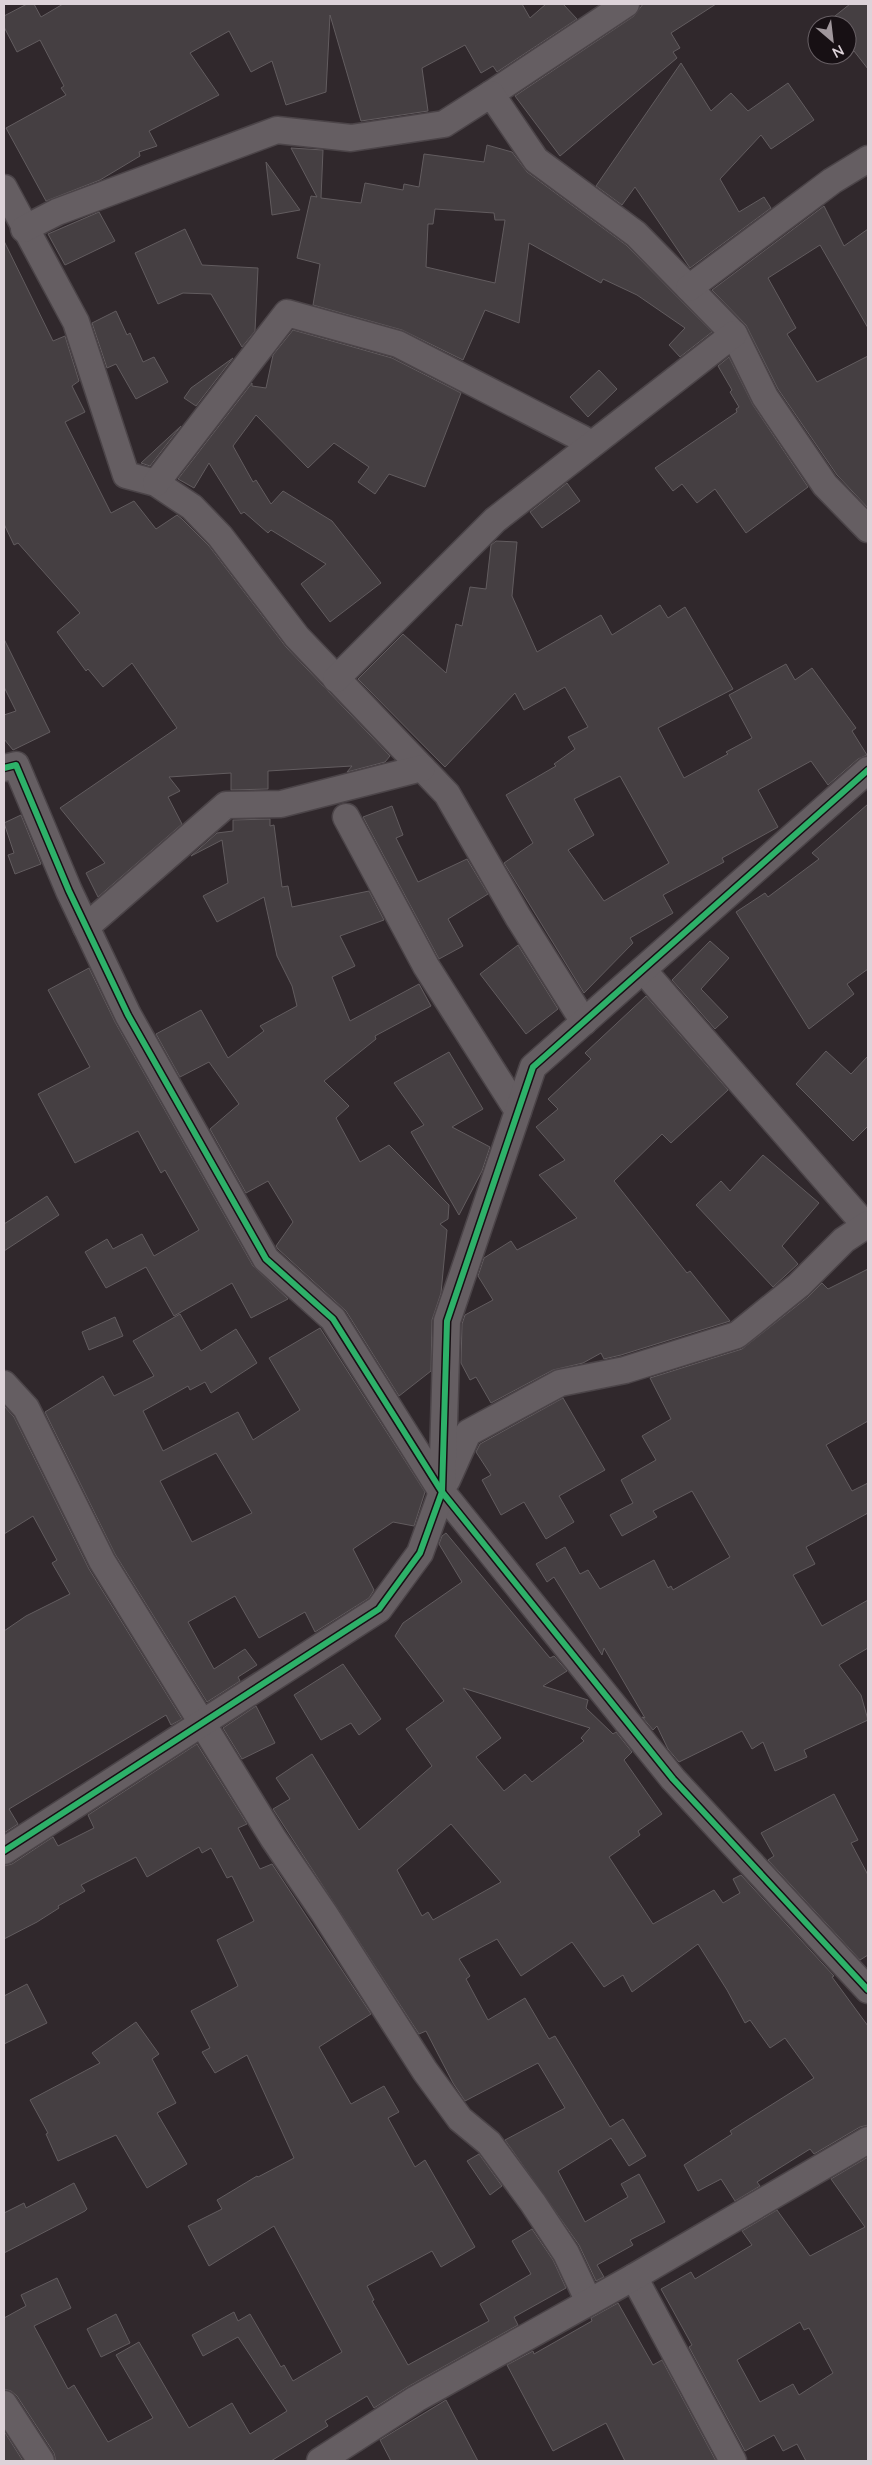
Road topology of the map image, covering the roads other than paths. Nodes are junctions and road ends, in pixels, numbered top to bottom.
1 (626, 4) edge
2 (491, 94) junction
3 (868, 159) edge
4 (4, 188) edge
5 (24, 229) junction
6 (689, 288) junction
7 (734, 334) junction
8 (583, 439) dead end
9 (156, 482) junction
10 (868, 529) edge
11 (336, 679) junction
12 (4, 768) edge
13 (422, 768) junction
14 (868, 770) edge
15 (346, 817) dead end
16 (86, 927) junction
17 (642, 970) junction
18 (584, 1022) junction
19 (518, 1111) junction
20 (867, 1225) edge
21 (4, 1384) edge
22 (442, 1492) junction
23 (203, 1722) junction
24 (4, 1851) edge
25 (867, 1987) edge
26 (868, 2140) edge
27 (634, 2276) junction
28 (589, 2302) junction
29 (4, 2404) edge
30 (41, 2461) edge
31 (320, 2461) edge
32 (734, 2461) edge

1 - 2 street
2 - 5 street
2 - 6 street
3 - 6 street
4 - 5 street
5 - 9 street
6 - 7 street
7 - 10 street
7 - 11 street
8 - 9 street
9 - 11 street
11 - 13 street
12 - 16 street
13 - 16 street
13 - 18 street
14 - 17 street
15 - 19 street
16 - 22 street
17 - 18 street
17 - 20 street
18 - 19 street
19 - 22 street
20 - 22 street
21 - 23 street
22 - 23 street
22 - 25 street
23 - 24 street
23 - 28 street
26 - 27 street
27 - 28 street
27 - 32 street
28 - 31 street
29 - 30 street

